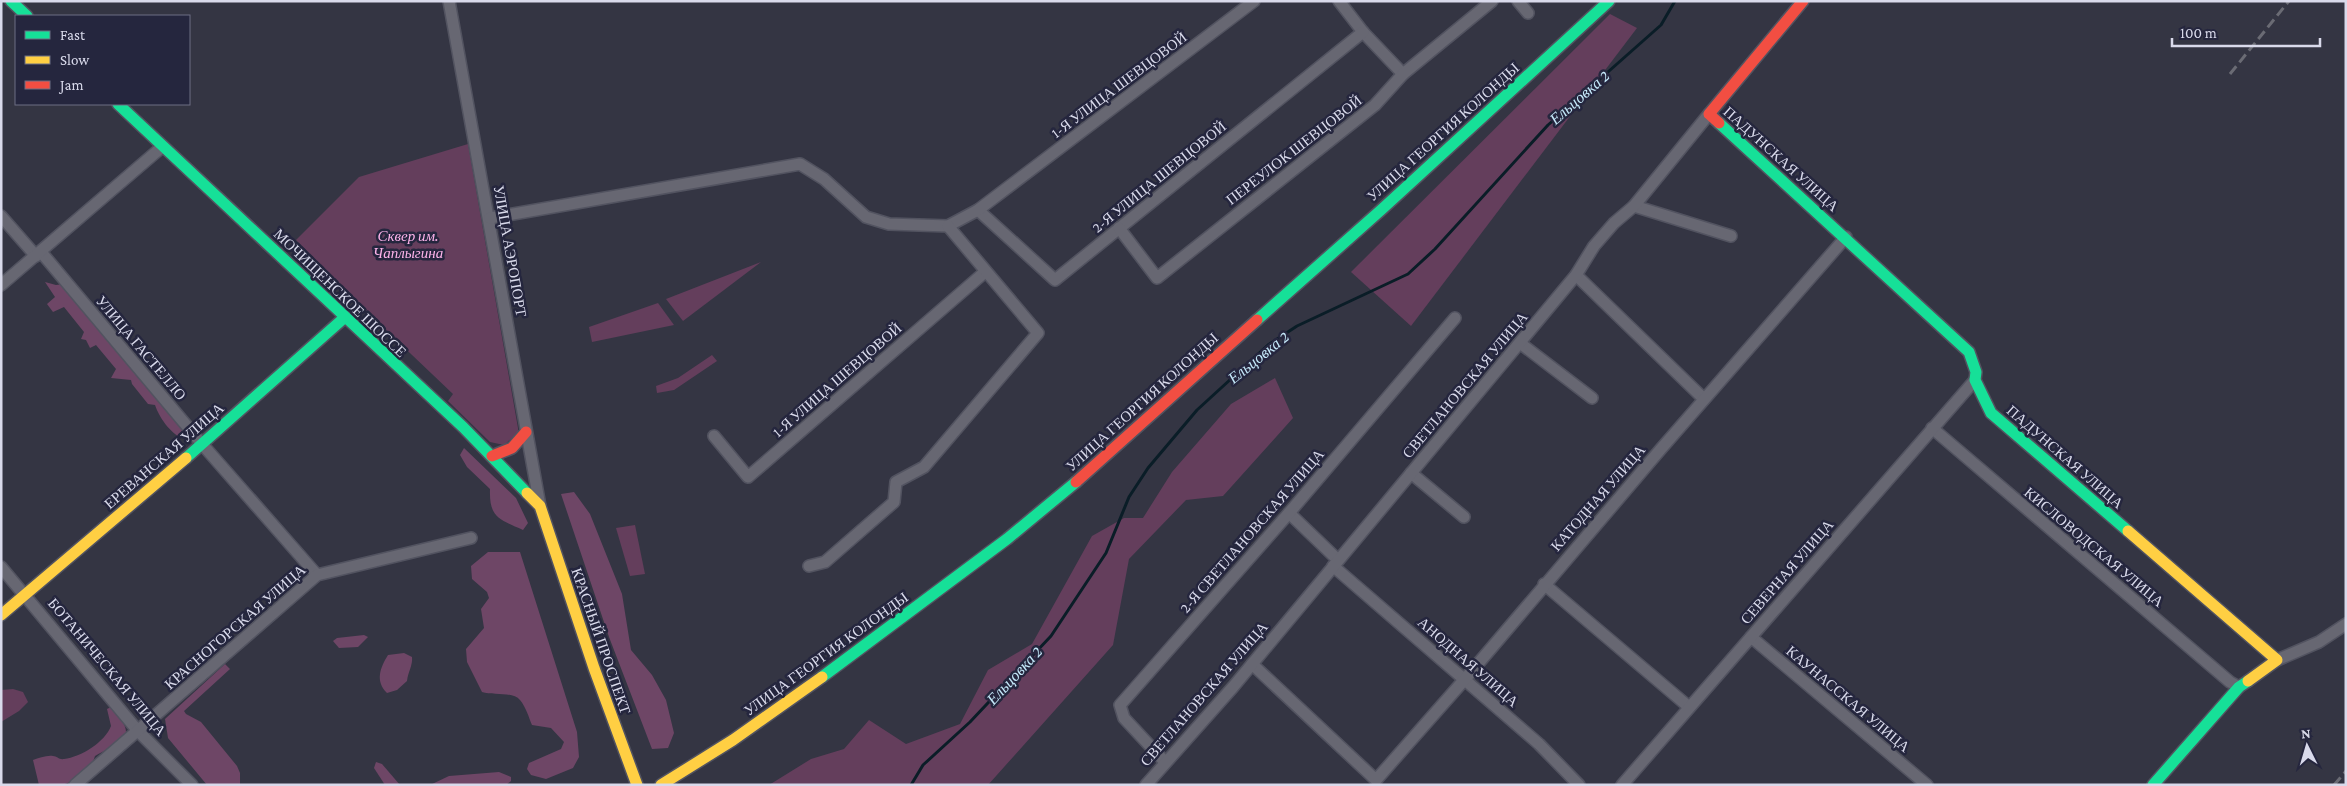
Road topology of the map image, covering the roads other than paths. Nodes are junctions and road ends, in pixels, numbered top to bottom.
1 (11, 1) edge
2 (449, 1) edge
3 (1254, 1) edge
4 (1339, 1) edge
5 (1492, 1) edge
6 (1518, 1) edge
7 (1609, 1) edge
8 (1803, 1) edge
9 (1528, 13) dead end
10 (26, 15) edge
11 (1363, 32) junction
12 (1403, 74) junction
13 (119, 105) edge
14 (1709, 114) junction
15 (162, 147) junction
16 (1634, 206) junction
17 (978, 210) junction
18 (1, 216) edge
19 (490, 218) junction
20 (948, 226) junction
21 (1119, 228) junction
22 (1731, 236) dead end
23 (1846, 237) junction
24 (39, 254) junction
25 (985, 272) junction
26 (1576, 275) junction
27 (1, 285) edge
28 (344, 318) junction
29 (1455, 318) dead end
30 (1520, 343) junction
31 (1974, 380) junction
32 (1592, 398) dead end
33 (1704, 399) junction
34 (1932, 428) junction
35 (526, 432) junction
36 (714, 436) dead end
37 (202, 444) junction
38 (492, 456) junction
39 (1411, 473) junction
40 (540, 506) junction
41 (1289, 513) junction
42 (1464, 517) dead end
43 (471, 538) dead end
44 (1336, 563) junction
45 (809, 566) dead end
46 (1, 567) edge
47 (316, 575) junction
48 (1544, 584) junction
49 (26, 594) junction
50 (1, 615) edge
51 (2346, 624) edge
52 (1751, 637) junction
53 (2277, 660) junction
54 (1252, 664) junction
55 (1465, 679) junction
56 (2239, 687) junction
57 (1690, 707) junction
58 (138, 731) junction
59 (1166, 762) junction
60 (75, 785) edge
61 (192, 785) edge
62 (637, 785) edge
63 (661, 785) edge
64 (1146, 785) edge
65 (1579, 785) edge
66 (1622, 785) edge
67 (1927, 785) edge
68 (2153, 785) edge

1 - 10 main road
2 - 19 street, УЛИЦА АЭРОПОРТ
3 - 17 street, 1-Я УЛИЦА ШЕВЦОВОЙ
4 - 11 street
5 - 12 street, ПЕРЕУЛОК ШЕВЦОВОЙ
6 - 9 street
7 - 63 main road, УЛИЦА ГЕОРГИЯ КОЛОНДЫ
8 - 14 main road, СВЕТЛАНОВСКАЯ УЛИЦА
11 - 12 street
11 - 21 street, 2-Я УЛИЦА ШЕВЦОВОЙ
12 - 21 street, ПЕРЕУЛОК ШЕВЦОВОЙ
13 - 15 main road, МОЧИЩЕНСКОЕ ШОССЕ
14 - 16 street, СВЕТЛАНОВСКАЯ УЛИЦА
14 - 23 main road, ПАДУНСКАЯ УЛИЦА
15 - 24 street
15 - 28 main road, МОЧИЩЕНСКОЕ ШОССЕ
16 - 22 street
16 - 26 street, СВЕТЛАНОВСКАЯ УЛИЦА
17 - 20 street, 1-Я УЛИЦА ШЕВЦОВОЙ
17 - 21 street, 2-Я УЛИЦА ШЕВЦОВОЙ
18 - 24 street, УЛИЦА ГАСТЕЛЛО
19 - 20 street
19 - 35 street, УЛИЦА АЭРОПОРТ
20 - 25 street
23 - 31 main road, ПАДУНСКАЯ УЛИЦА
23 - 33 street, КАТОДНАЯ УЛИЦА
24 - 27 street
24 - 37 street, УЛИЦА ГАСТЕЛЛО
25 - 36 street, 1-Я УЛИЦА ШЕВЦОВОЙ
25 - 45 street
26 - 30 street, СВЕТЛАНОВСКАЯ УЛИЦА
26 - 33 street
28 - 37 main road, ЕРЕВАНСКАЯ УЛИЦА
28 - 38 main road, МОЧИЩЕНСКОЕ ШОССЕ
29 - 41 street, 2-Я СВЕТЛАНОВСКАЯ УЛИЦА
30 - 32 street
30 - 39 street, СВЕТЛАНОВСКАЯ УЛИЦА
31 - 34 street, СЕВЕРНАЯ УЛИЦА
31 - 53 main road, ПАДУНСКАЯ УЛИЦА
33 - 48 street, КАТОДНАЯ УЛИЦА
34 - 52 street, СЕВЕРНАЯ УЛИЦА
34 - 56 street, КИСЛОВОДСКАЯ УЛИЦА
35 - 38 main road
35 - 40 street, УЛИЦА АЭРОПОРТ
37 - 47 street, УЛИЦА ГАСТЕЛЛО
37 - 49 main road, ЕРЕВАНСКАЯ УЛИЦА
38 - 40 main road, МОЧИЩЕНСКОЕ ШОССЕ
39 - 42 street
39 - 44 street, СВЕТЛАНОВСКАЯ УЛИЦА
40 - 62 main road, КРАСНЫЙ ПРОСПЕКТ
41 - 44 street, АНОДНАЯ УЛИЦА
41 - 59 street, 2-Я СВЕТЛАНОВСКАЯ УЛИЦА
43 - 47 street, КРАСНОГОРСКАЯ УЛИЦА
44 - 54 street, СВЕТЛАНОВСКАЯ УЛИЦА
44 - 55 street, АНОДНАЯ УЛИЦА
46 - 49 street, БОТАНИЧЕСКАЯ УЛИЦА
47 - 58 street, КРАСНОГОРСКАЯ УЛИЦА
48 - 55 street, КАТОДНАЯ УЛИЦА
48 - 57 street
49 - 50 main road, ЕРЕВАНСКАЯ УЛИЦА
49 - 58 street, БОТАНИЧЕСКАЯ УЛИЦА
51 - 53 street
52 - 57 street, СЕВЕРНАЯ УЛИЦА
52 - 67 street, КАУНАССКАЯ УЛИЦА
53 - 56 main road
54 - 55 street, КАТОДНАЯ УЛИЦА
54 - 59 street, СВЕТЛАНОВСКАЯ УЛИЦА
55 - 65 street, АНОДНАЯ УЛИЦА
56 - 68 main road
57 - 66 street, СЕВЕРНАЯ УЛИЦА
58 - 60 street, КРАСНОГОРСКАЯ УЛИЦА
58 - 61 street, БОТАНИЧЕСКАЯ УЛИЦА
59 - 64 street, СВЕТЛАНОВСКАЯ УЛИЦА

